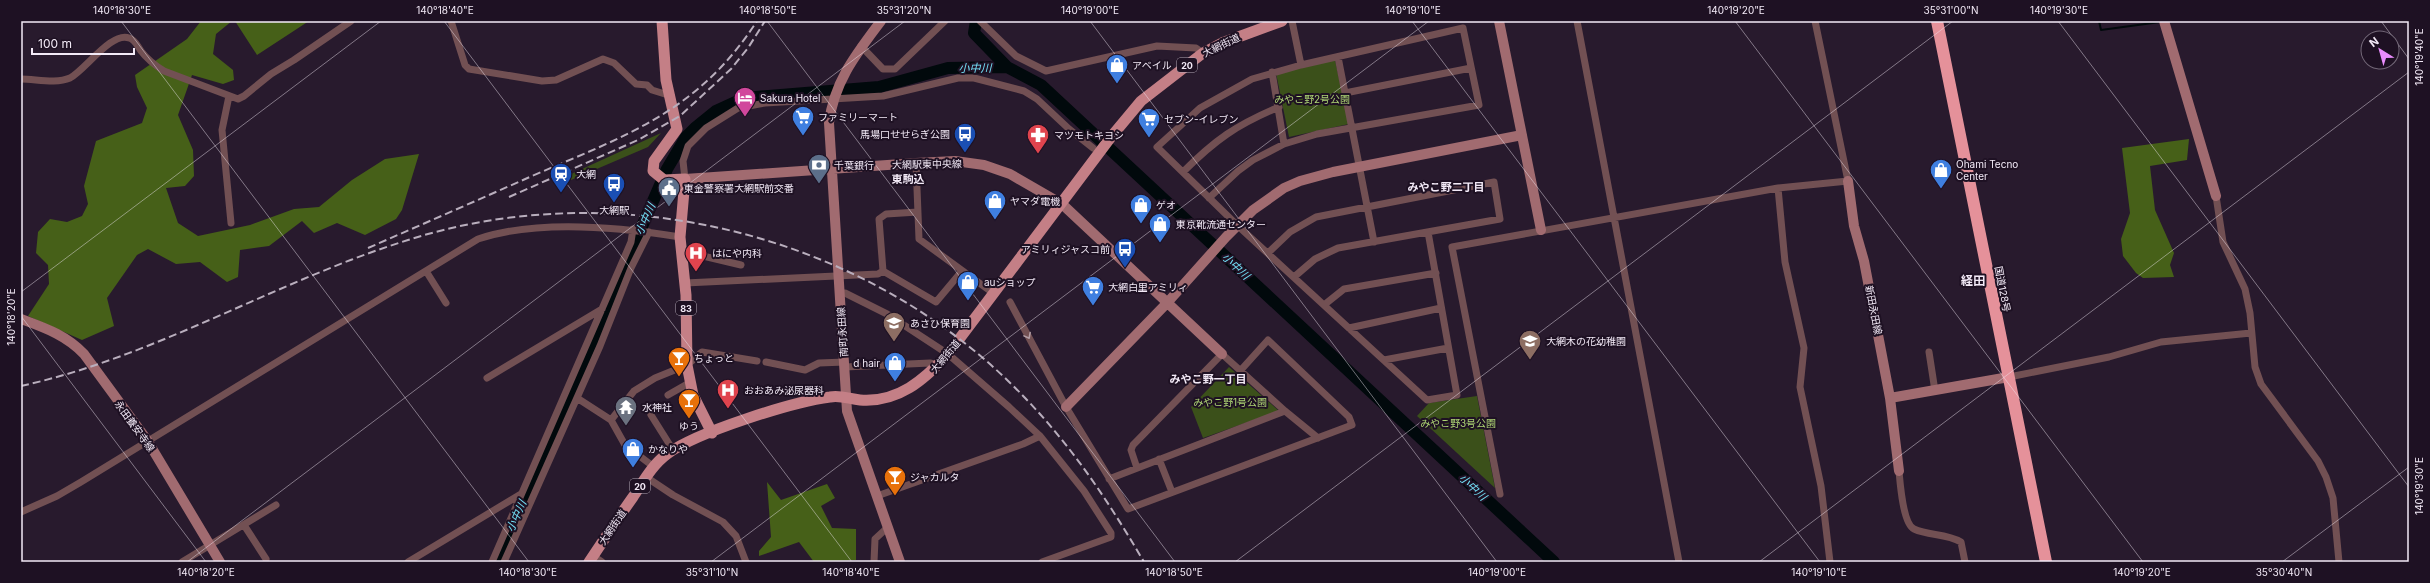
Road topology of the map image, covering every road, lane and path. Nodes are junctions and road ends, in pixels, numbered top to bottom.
1 (351, 21) edge
2 (451, 21) edge
3 (662, 21) edge
4 (881, 21) edge
5 (945, 21) edge
6 (1282, 21) edge
7 (1292, 21) edge
8 (1499, 21) edge
9 (1577, 21) edge
10 (1815, 21) edge
11 (1936, 21) edge
12 (2164, 21) edge
13 (983, 22) edge
14 (861, 46) junction
15 (1203, 53) junction
16 (1338, 57) junction
17 (1301, 65) junction
18 (1471, 68) junction
19 (1272, 72) junction
20 (21, 78) edge
21 (1345, 93) junction
22 (836, 94) junction
23 (668, 95) junction
24 (229, 96) junction
25 (1279, 107) junction
26 (1352, 128) junction
27 (1522, 135) junction
28 (1284, 144) junction
29 (1097, 149) junction
30 (916, 163) junction
31 (1359, 167) junction
32 (831, 169) junction
33 (1183, 172) junction
34 (685, 179) junction
35 (1848, 181) junction
36 (1778, 188) junction
37 (2216, 196) joint
38 (1209, 198) junction
39 (1062, 204) junction
40 (1367, 206) junction
41 (918, 212) junction
42 (1614, 217) junction
43 (231, 224) dead end
44 (1238, 226) junction
45 (633, 229) junction
46 (1541, 230) junction
47 (648, 232) junction
48 (1428, 232) junction
49 (680, 237) junction
50 (1374, 242) junction
51 (682, 251) junction
52 (1268, 252) junction
53 (741, 264) dead end
54 (426, 270) junction
55 (882, 271) junction
56 (962, 271) junction
57 (1436, 273) junction
58 (838, 277) junction
59 (1294, 277) junction
60 (685, 283) junction
61 (993, 293) junction
62 (840, 294) junction
63 (1010, 302) dead end
64 (446, 303) dead end
65 (1167, 303) junction
66 (1324, 304) junction
67 (1441, 308) junction
68 (602, 309) junction
69 (21, 319) edge
70 (1349, 328) junction
71 (2251, 332) junction
72 (1448, 348) junction
73 (1929, 352) dead end
74 (948, 354) junction
75 (1222, 354) junction
76 (1384, 360) junction
77 (757, 361) dead end
78 (766, 362) dead end
79 (845, 364) junction
80 (687, 365) junction
81 (938, 365) junction
82 (1240, 371) junction
83 (2009, 377) junction
84 (487, 378) dead end
85 (689, 384) junction
86 (1935, 391) junction
87 (668, 395) dead end
88 (846, 396) junction
89 (577, 398) junction
90 (1890, 398) junction
91 (1066, 407) junction
92 (1285, 411) junction
93 (651, 415) dead end
94 (611, 420) junction
95 (712, 433) junction
96 (1040, 436) junction
97 (1318, 438) junction
98 (147, 440) junction
99 (673, 450) junction
100 (1159, 460) junction
101 (654, 467) junction
102 (1137, 468) junction
103 (1899, 471) joint
104 (646, 477) junction
105 (1109, 478) junction
106 (1172, 492) junction
107 (522, 494) junction
108 (1500, 494) dead end
109 (877, 496) junction
110 (276, 505) dead end
111 (21, 512) edge
112 (244, 525) junction
113 (888, 527) junction
114 (210, 545) junction
115 (266, 559) dead end
116 (594, 560) edge
117 (182, 562) edge
118 (220, 562) edge
119 (408, 562) edge
120 (492, 562) edge
121 (504, 562) edge
122 (746, 562) edge
123 (874, 562) edge
124 (900, 562) edge
125 (1042, 562) edge
126 (1678, 562) edge
127 (1830, 562) edge
128 (1965, 562) edge
129 (2046, 562) edge
130 (2339, 562) edge

1 - 24 street
2 - 23 street
3 - 23 main road
4 - 14 street, 南町永田線
5 - 14 street
6 - 15 main road, 大網街道 / 20
7 - 17 street
8 - 27 street
9 - 42 street
10 - 35 street, 新田永田線
11 - 83 highway, 国道128号
12 - 37 street
13 - 15 street
14 - 22 street, 南町永田線
15 - 29 main road, 大網街道 / 20
16 - 17 street
16 - 18 street
16 - 21 street
17 - 19 street
18 - 21 street
18 - 26 street
19 - 25 street
19 - 33 street
20 - 24 street
21 - 26 street
22 - 29 street
22 - 32 street, 南町永田線
22 - 34 street
23 - 34 main road
24 - 43 street
25 - 28 street
25 - 33 street
26 - 28 street
26 - 31 street
27 - 31 street
27 - 46 street
28 - 38 street
29 - 39 main road, 大網街道 / 20
30 - 32 street, 大網駅東中央線
30 - 39 street, 大網駅東中央線
30 - 41 street
31 - 40 street
31 - 44 street
32 - 34 street, 大網駅東中央線
32 - 58 street, 南町永田線
33 - 38 street
34 - 49 main road, 83
35 - 36 street
35 - 90 street, 新田永田線
36 - 42 street
36 - 127 street
37 - 71 street
38 - 44 street
39 - 61 main road, 大網街道 / 20
39 - 65 street, 大網駅東中央線
40 - 48 street
40 - 50 street
40 - 52 street
41 - 55 street
41 - 56 street
42 - 46 street
42 - 126 street
44 - 52 street
44 - 65 street
45 - 47 street
45 - 54 street
45 - 68 street
46 - 108 street
47 - 49 street
47 - 89 street
48 - 50 street
48 - 57 street
49 - 51 main road, 83
50 - 59 street
51 - 53 street
51 - 60 main road, 83
52 - 59 street
54 - 64 street
54 - 98 street
55 - 56 street
55 - 58 street
56 - 61 street
57 - 66 street
57 - 67 street
58 - 60 street
58 - 62 street, 南町永田線
59 - 66 street
60 - 80 main road, 83
61 - 74 main road, 大網街道 / 20
62 - 74 street
62 - 79 street, 南町永田線
63 -> 91 street
65 - 75 street, 大網駅東中央線
65 - 91 street
66 - 70 street
67 - 70 street
67 - 72 street
68 - 84 street
68 - 107 street
69 - 98 street, 永田養安寺線
70 - 76 street
71 - 83 street
71 - 130 street
72 - 76 street
72 - 76 street
73 - 86 street
74 - 81 main road, 大網街道 / 20
74 - 96 street
75 - 82 street
75 - 102 street
77 - 80 street
78 - 79 street
79 - 81 street
79 - 88 street, 南町永田線
80 - 85 main road, 83
80 - 94 street
81 - 88 main road, 大網街道 / 20
82 - 92 street
82 - 97 street
83 - 86 street
83 - 129 highway, 国道128号
85 - 87 street
85 - 95 main road, 83
86 - 90 street
88 - 95 main road, 大網街道 / 20
88 - 109 street, 南町永田線
89 - 94 street
89 - 121 street
90 - 103 street, 新田永田線
91 - 105 street
92 - 97 street
92 - 100 street
93 - 99 street
94 - 101 street
95 - 99 main road, 大網街道 / 20
96 - 109 street
96 - 125 street
97 - 106 street
98 - 111 street
98 - 114 street, 永田養安寺線
99 - 101 main road, 大網街道 / 20
100 - 102 street
100 - 106 street
101 - 104 main road, 大網街道 / 20
102 - 105 street
103 - 128 street, 新田永田線
104 - 116 main road, 大網街道 / 20
104 - 122 street
105 - 106 street
107 - 119 street
107 - 120 street
109 - 113 street, 南町永田線
110 - 112 street
112 - 114 street
112 - 115 street
113 - 123 street
113 - 124 street, 南町永田線
114 - 117 street
114 - 118 street, 永田養安寺線

